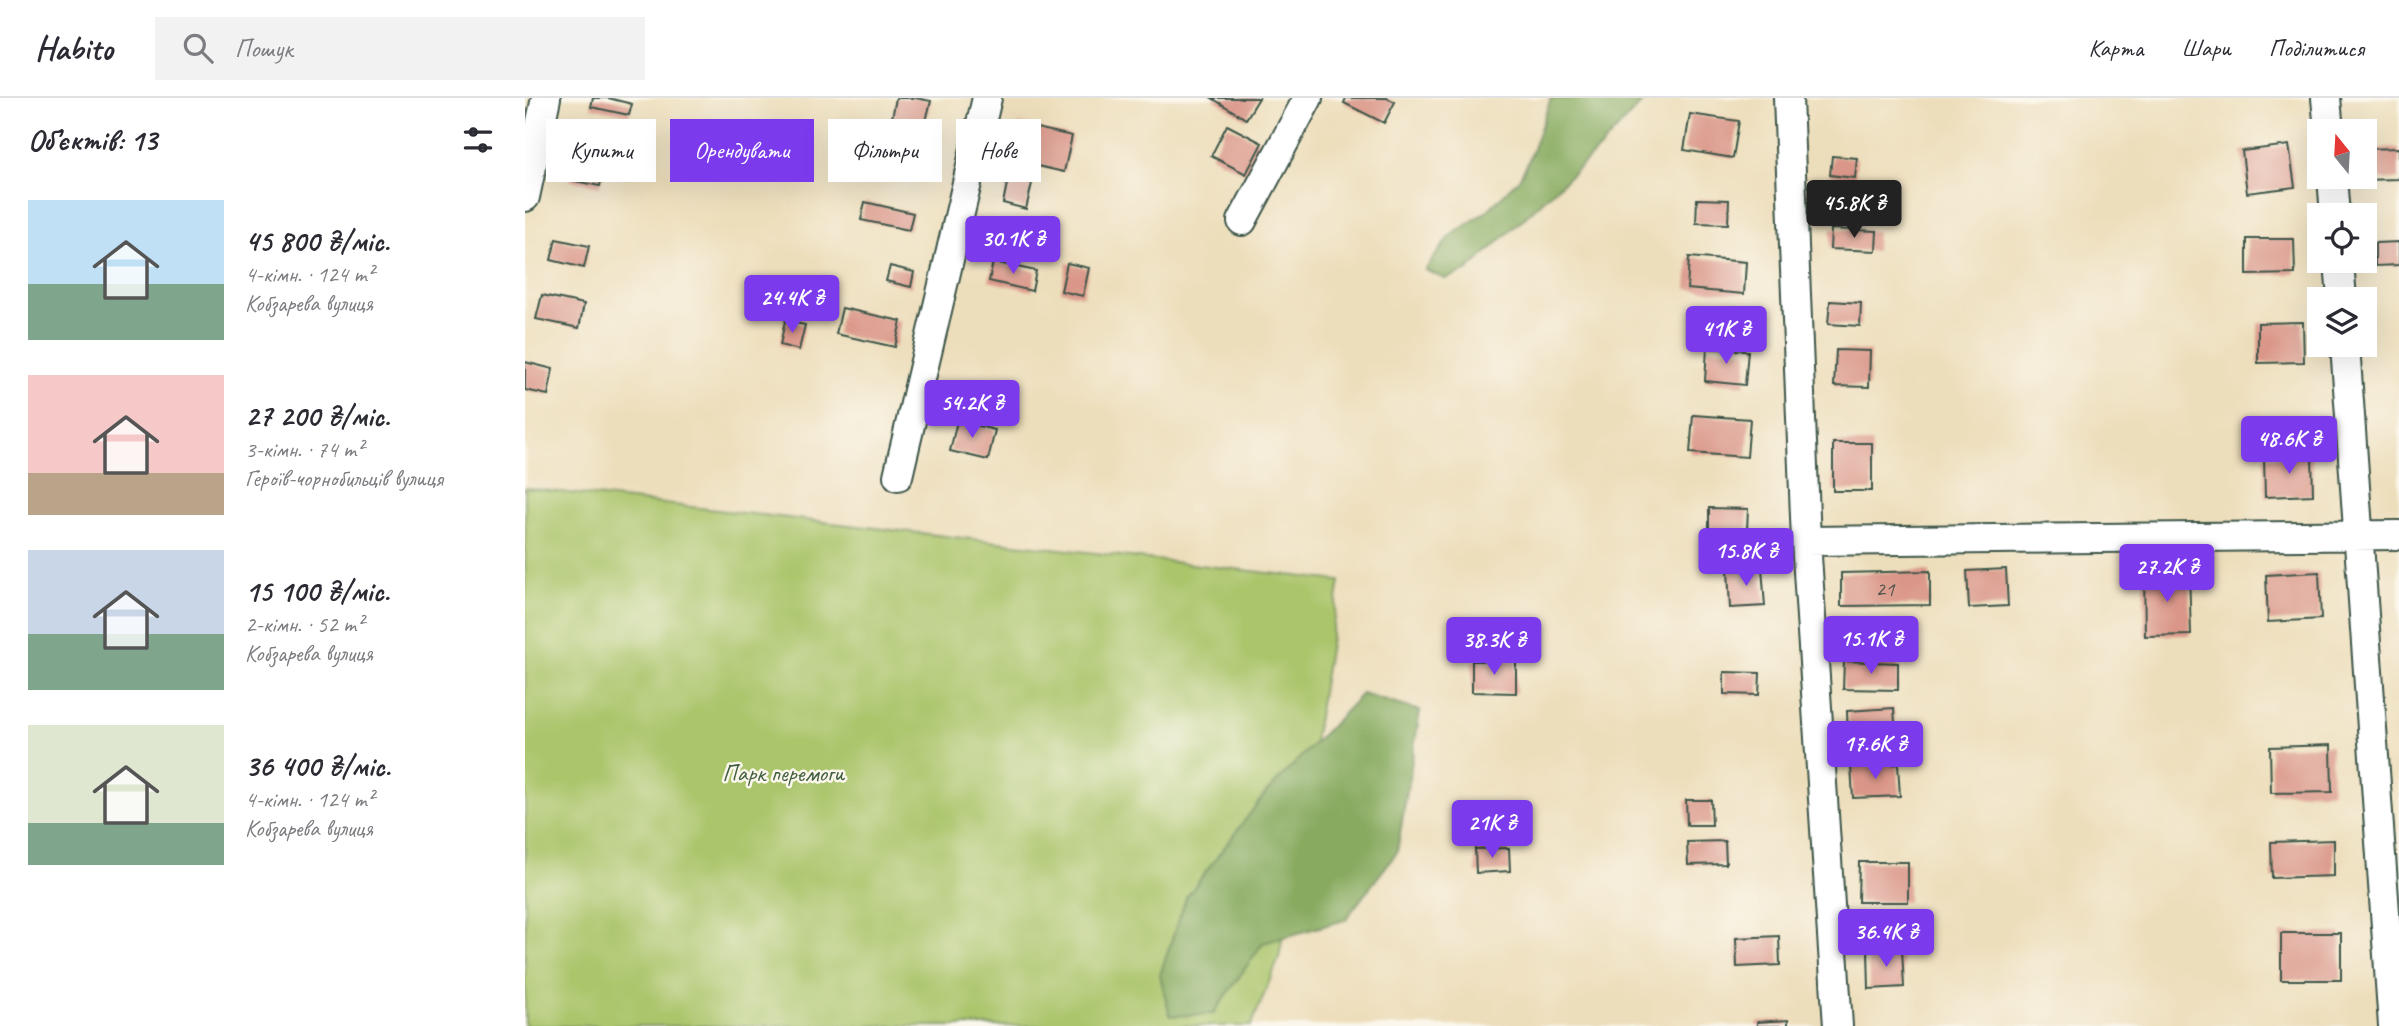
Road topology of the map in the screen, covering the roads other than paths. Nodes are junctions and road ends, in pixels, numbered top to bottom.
1 (545, 98) edge
2 (987, 98) edge
3 (1308, 98) edge
4 (1788, 98) edge
5 (2326, 98) edge
6 (2328, 119) edge
7 (525, 197) edge
8 (1242, 221) dead end
9 (2346, 357) edge
10 (898, 476) dead end
11 (2360, 535) junction
12 (2399, 535) edge
13 (1805, 541) junction
14 (1838, 1026) edge
15 (2393, 1026) edge

1 - 7 street
2 - 10 street
3 - 8 street
4 - 13 street
5 - 6 street
9 - 11 street
11 - 12 street
11 - 13 street
11 - 15 street
13 - 14 street

